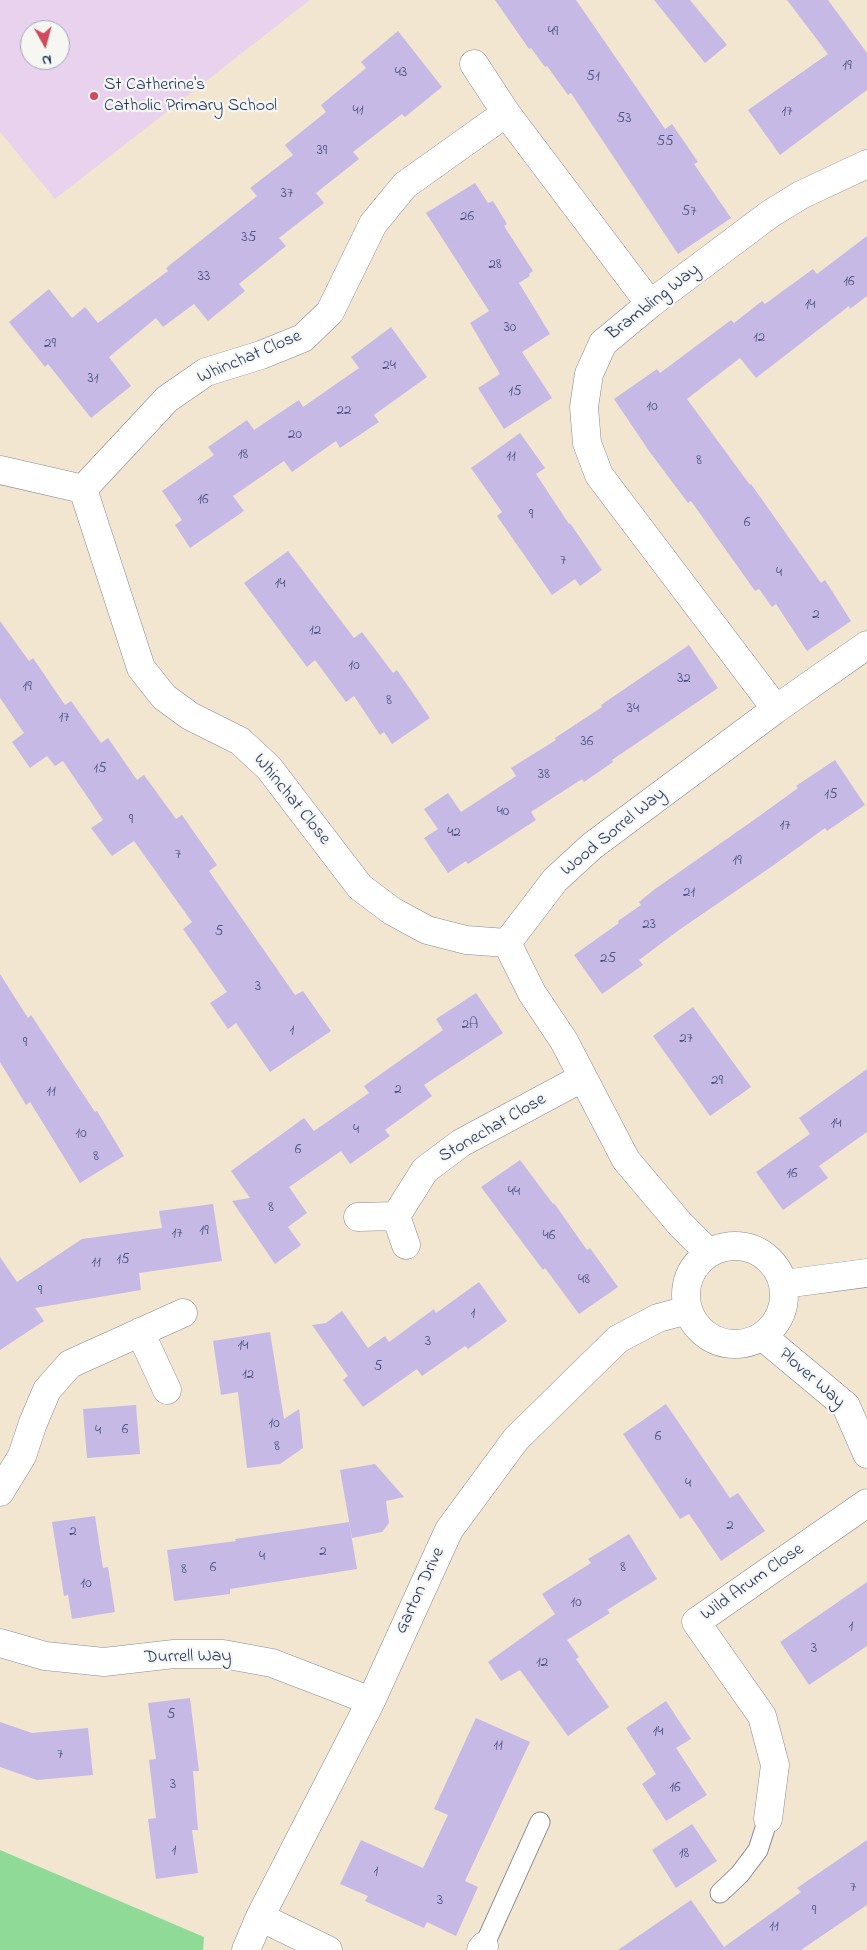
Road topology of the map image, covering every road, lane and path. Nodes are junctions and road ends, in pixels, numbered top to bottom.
1 (474, 64) dead end
2 (506, 114) junction
3 (867, 164) edge
4 (650, 304) junction
5 (0, 470) edge
6 (83, 489) junction
7 (867, 645) edge
8 (776, 709) junction
9 (507, 943) junction
10 (582, 1078) junction
11 (396, 1216) junction
12 (358, 1217) dead end
13 (406, 1245) dead end
14 (709, 1253) junction
15 (867, 1273) edge
16 (784, 1284) junction
17 (688, 1310) junction
18 (183, 1313) dead end
19 (140, 1332) junction
20 (762, 1336) junction
21 (167, 1390) dead end
22 (867, 1454) edge
23 (0, 1492) edge
24 (867, 1503) edge
25 (0, 1643) edge
26 (371, 1701) junction
27 (768, 1820) joint
28 (540, 1822) dead end
29 (720, 1893) dead end
30 (260, 1917) junction
31 (483, 1948) edge
32 (246, 1950) edge
33 (328, 1950) edge

1 - 2 street
2 - 4 street
2 - 6 street, Whinchat Close
3 - 4 street, Brambling Way
4 - 8 street, Brambling Way
5 - 6 street
6 - 9 street, Whinchat Close
7 - 8 street, Wood Sorrel Way
8 - 9 street, Wood Sorrel Way
9 - 10 street
10 - 11 street, Stonechat Close
10 - 14 street
11 - 12 street
11 - 13 street
14 - 16 street
14 - 17 street
15 - 16 street
16 - 20 street
17 - 20 street
17 - 26 street, Garton Drive
18 - 19 street
19 - 21 street
19 - 23 street
20 - 22 street, Plover Way
24 - 27 street, Wild Arum Close
25 - 26 street, Durrell Way
26 - 30 street, Garton Drive
27 - 29 lane
28 - 31 lane
30 - 32 street, Garton Drive
30 - 33 street

